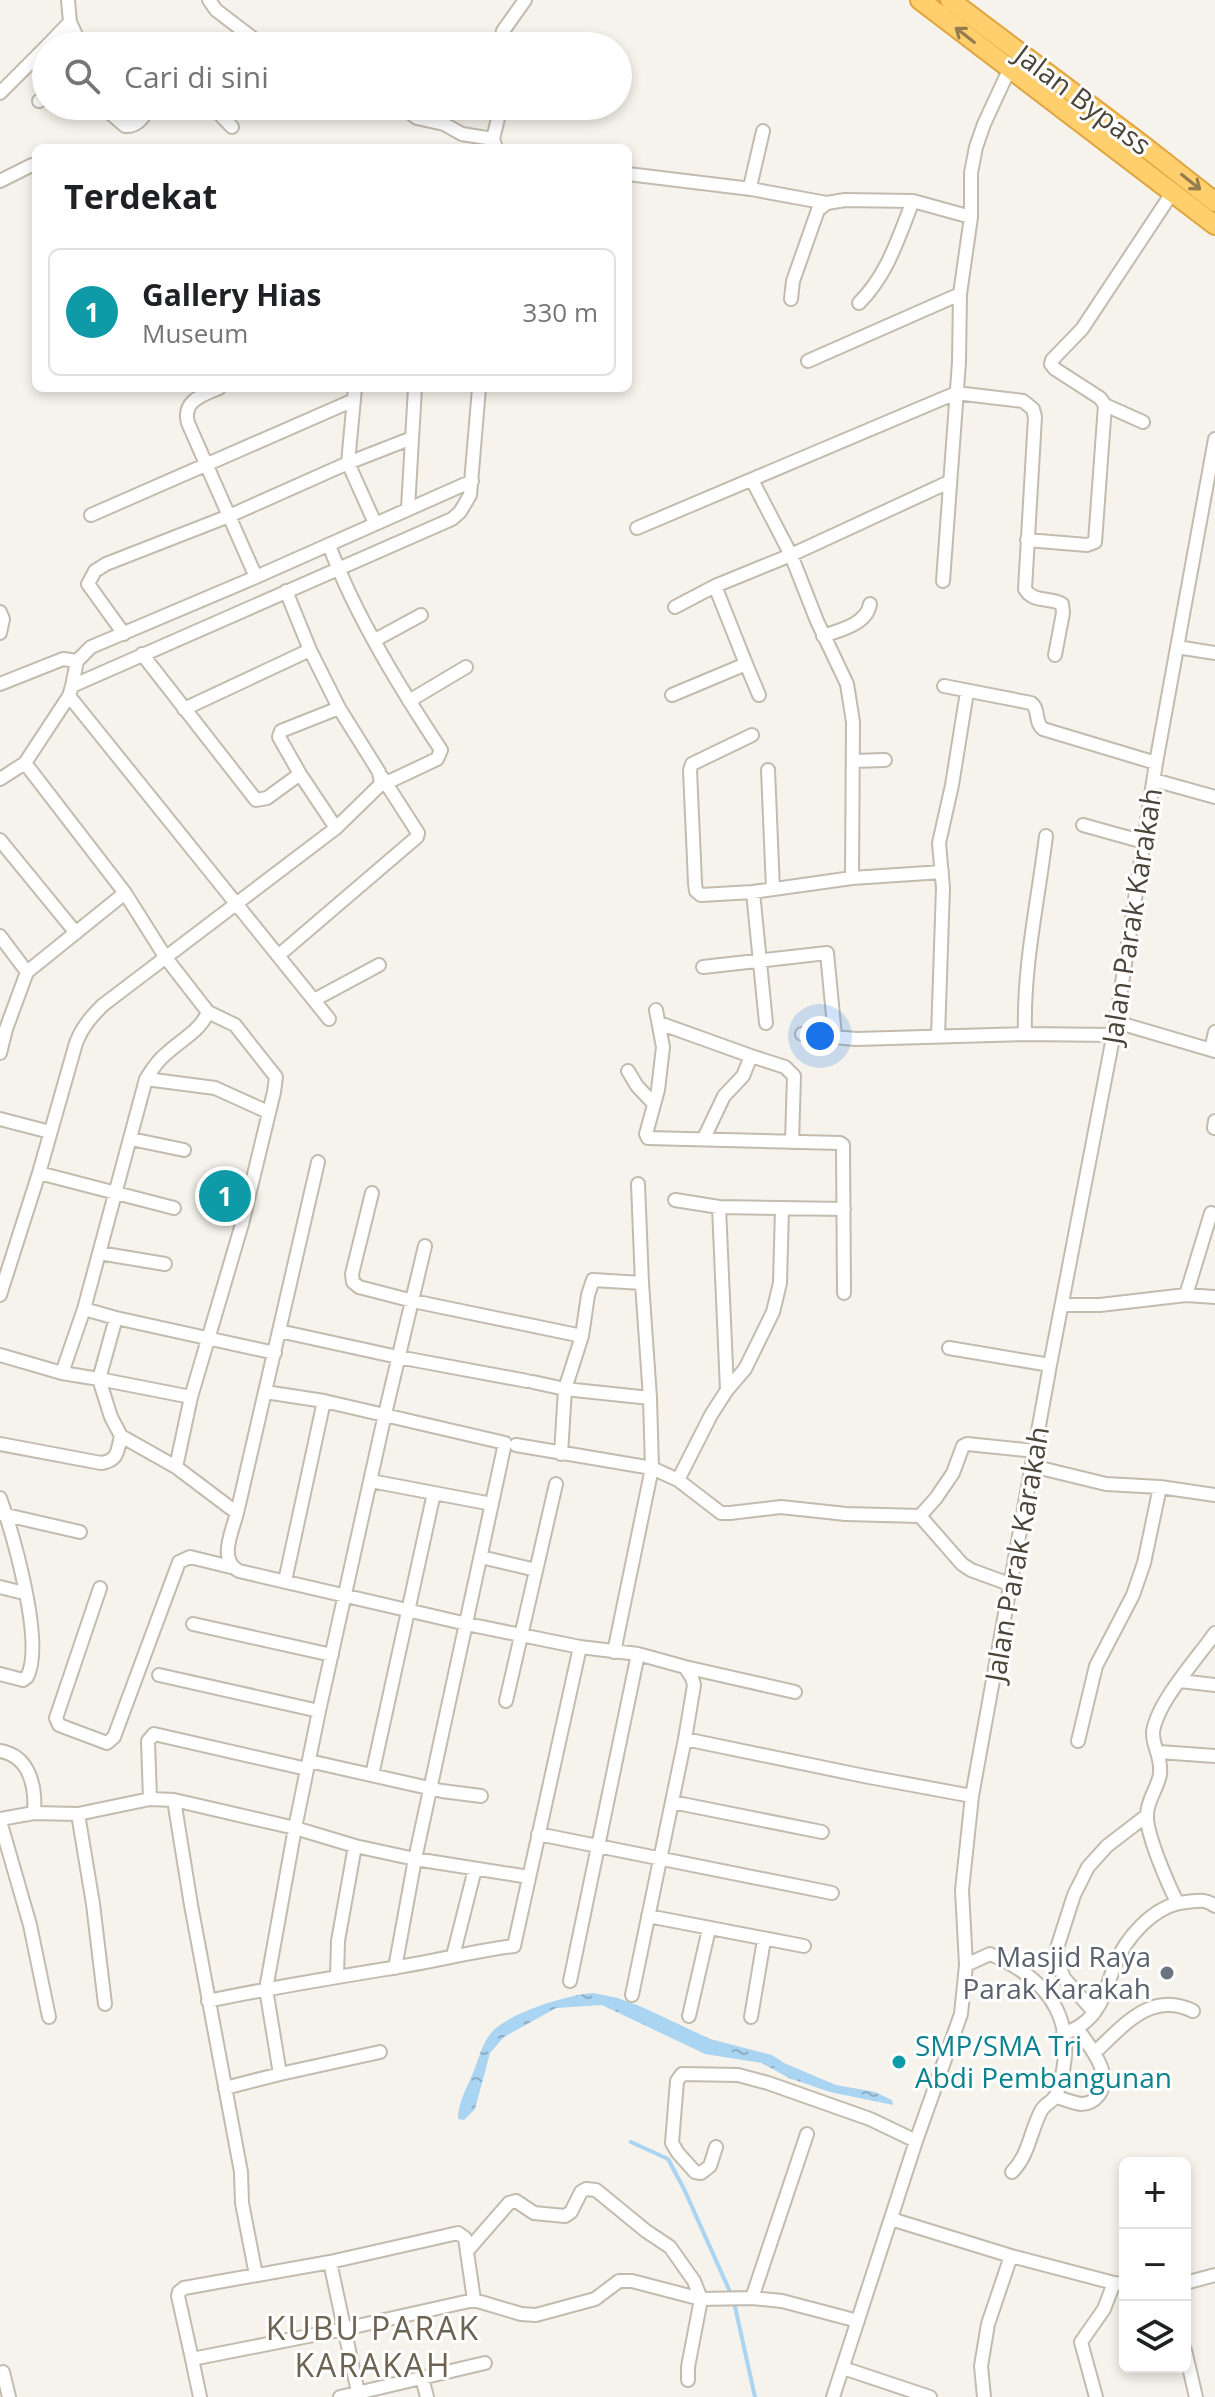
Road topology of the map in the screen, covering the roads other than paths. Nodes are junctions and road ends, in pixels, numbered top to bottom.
1 (68, 0) edge
2 (209, 0) edge
3 (525, 0) edge
4 (920, 0) edge
5 (950, 0) edge
6 (70, 22) junction
7 (60, 32) edge
8 (75, 32) edge
9 (242, 32) edge
10 (503, 32) edge
11 (32, 60) edge
12 (1009, 70) junction
13 (0, 93) edge
14 (118, 120) edge
15 (141, 120) edge
16 (225, 120) edge
17 (426, 120) edge
18 (498, 120) edge
19 (232, 127) dead end
20 (763, 131) dead end
21 (494, 144) edge
22 (32, 165) dead end
23 (632, 174) edge
24 (0, 181) edge
25 (751, 189) junction
26 (1172, 193) junction
27 (913, 201) junction
28 (1215, 202) edge
29 (827, 203) junction
30 (971, 217) junction
31 (1215, 225) edge
32 (960, 294) junction
33 (791, 299) dead end
34 (859, 303) dead end
35 (808, 361) dead end
36 (210, 392) edge
37 (415, 392) edge
38 (479, 392) edge
39 (956, 393) junction
40 (354, 394) edge
41 (1105, 405) junction
42 (1143, 422) dead end
43 (412, 438) junction
44 (1215, 439) edge
45 (348, 463) junction
46 (207, 464) junction
47 (752, 480) junction
48 (472, 481) junction
49 (949, 482) junction
50 (408, 508) junction
51 (91, 515) dead end
52 (229, 516) junction
53 (375, 523) junction
54 (637, 528) dead end
55 (1027, 540) junction
56 (329, 545) junction
57 (791, 555) junction
58 (337, 569) junction
59 (256, 577) junction
60 (943, 581) dead end
61 (715, 586) junction
62 (286, 591) junction
63 (870, 604) dead end
64 (675, 607) dead end
65 (0, 612) edge
66 (421, 615) dead end
67 (0, 633) edge
68 (124, 634) junction
69 (823, 636) junction
70 (375, 640) junction
71 (1177, 647) junction
72 (310, 650) junction
73 (1215, 653) edge
74 (142, 654) junction
75 (1055, 655) dead end
76 (77, 661) junction
77 (746, 664) junction
78 (466, 667) dead end
79 (0, 684) edge
80 (944, 686) dead end
81 (70, 691) junction
82 (967, 692) junction
83 (672, 695) dead end
84 (759, 695) dead end
85 (409, 701) junction
86 (339, 708) junction
87 (184, 709) junction
88 (752, 735) dead end
89 (885, 760) dead end
90 (853, 761) junction
91 (25, 763) junction
92 (1156, 763) junction
93 (768, 770) dead end
94 (300, 774) junction
95 (383, 777) junction
96 (0, 779) edge
97 (1154, 780) junction
98 (1215, 797) edge
99 (1083, 825) dead end
100 (336, 828) junction
101 (1046, 836) dead end
102 (0, 840) edge
103 (1144, 842) junction
104 (942, 872) junction
105 (852, 878) junction
106 (773, 889) junction
107 (753, 892) junction
108 (125, 893) junction
109 (236, 902) junction
110 (76, 933) junction
111 (0, 936) edge
112 (279, 955) junction
113 (166, 958) junction
114 (760, 961) junction
115 (379, 965) dead end
116 (703, 967) dead end
117 (27, 972) junction
118 (314, 1000) junction
119 (208, 1012) junction
120 (329, 1019) dead end
121 (766, 1023) dead end
122 (3, 1025) edge
123 (1115, 1029) junction
124 (1215, 1032) edge
125 (802, 1034) dead end
126 (1025, 1034) junction
127 (835, 1036) junction
128 (938, 1036) junction
129 (1213, 1050) edge
130 (0, 1053) edge
131 (751, 1056) junction
132 (628, 1071) dead end
133 (146, 1079) junction
134 (654, 1104) junction
135 (268, 1112) junction
136 (0, 1119) edge
137 (1215, 1121) edge
138 (1214, 1128) edge
139 (50, 1132) junction
140 (704, 1138) junction
141 (131, 1139) junction
142 (792, 1142) junction
143 (184, 1150) dead end
144 (318, 1162) dead end
145 (39, 1173) junction
146 (638, 1184) dead end
147 (116, 1193) junction
148 (372, 1193) dead end
149 (675, 1200) dead end
150 (719, 1207) junction
151 (174, 1208) dead end
152 (782, 1209) junction
153 (844, 1209) junction
154 (1211, 1213) dead end
155 (425, 1246) dead end
156 (99, 1253) junction
157 (165, 1264) dead end
158 (642, 1283) junction
159 (844, 1293) dead end
160 (0, 1295) edge
161 (1186, 1295) junction
162 (1215, 1297) edge
163 (413, 1301) junction
164 (1062, 1305) junction
165 (84, 1309) junction
166 (116, 1318) junction
167 (279, 1331) junction
168 (582, 1336) junction
169 (209, 1338) junction
170 (949, 1348) dead end
171 (275, 1353) junction
172 (0, 1355) edge
173 (398, 1357) junction
174 (1050, 1365) junction
175 (62, 1373) junction
176 (99, 1379) junction
177 (565, 1389) junction
178 (727, 1390) junction
179 (265, 1392) junction
180 (191, 1397) junction
181 (650, 1398) junction
182 (324, 1401) junction
183 (385, 1414) junction
184 (121, 1436) junction
185 (0, 1444) edge
186 (516, 1445) dead end
187 (1035, 1451) junction
188 (561, 1454) junction
189 (1032, 1466) junction
190 (176, 1467) junction
191 (652, 1468) junction
192 (678, 1480) junction
193 (371, 1481) junction
194 (556, 1484) dead end
195 (1160, 1487) junction
196 (434, 1493) junction
197 (1215, 1495) edge
198 (0, 1498) edge
199 (492, 1504) junction
200 (237, 1513) junction
201 (3, 1514) edge
202 (920, 1516) junction
203 (80, 1532) dead end
204 (481, 1557) junction
205 (231, 1567) junction
206 (536, 1570) junction
207 (285, 1581) junction
208 (1012, 1585) junction
209 (0, 1587) edge
210 (100, 1588) dead end
211 (24, 1593) junction
212 (345, 1596) junction
213 (408, 1610) junction
214 (193, 1624) dead end
215 (467, 1624) junction
216 (1215, 1633) edge
217 (521, 1634) junction
218 (580, 1647) junction
219 (614, 1652) junction
220 (638, 1654) junction
221 (332, 1655) junction
222 (685, 1667) junction
223 (0, 1674) edge
224 (159, 1675) dead end
225 (1180, 1681) junction
226 (1215, 1685) edge
227 (795, 1692) dead end
228 (506, 1701) dead end
229 (319, 1711) junction
230 (685, 1739) junction
231 (1078, 1741) dead end
232 (0, 1751) edge
233 (1159, 1752) junction
234 (1215, 1756) edge
235 (308, 1765) junction
236 (372, 1775) junction
237 (431, 1789) junction
238 (481, 1796) dead end
239 (972, 1796) junction
240 (150, 1799) junction
241 (174, 1800) junction
242 (672, 1802) junction
243 (34, 1813) junction
244 (78, 1814) junction
245 (1146, 1816) junction
246 (0, 1820) edge
247 (295, 1828) junction
248 (822, 1832) dead end
249 (538, 1834) junction
250 (355, 1846) junction
251 (598, 1847) junction
252 (415, 1859) junction
253 (659, 1859) junction
254 (475, 1869) junction
255 (529, 1877) junction
256 (832, 1893) dead end
257 (1177, 1902) junction
258 (1215, 1906) edge
259 (648, 1916) junction
260 (709, 1929) junction
261 (764, 1940) junction
262 (804, 1946) dead end
263 (453, 1956) junction
264 (966, 1965) junction
265 (395, 1968) junction
266 (337, 1976) junction
267 (570, 1981) dead end
268 (266, 1989) junction
269 (632, 1995) dead end
270 (208, 2001) junction
271 (105, 2004) dead end
272 (1193, 2011) dead end
273 (1094, 2012) junction
274 (689, 2016) dead end
275 (49, 2017) dead end
276 (751, 2017) dead end
277 (1077, 2028) junction
278 (1063, 2034) junction
279 (380, 2052) dead end
280 (1094, 2053) junction
281 (280, 2074) junction
282 (225, 2088) junction
283 (1056, 2097) junction
284 (807, 2134) dead end
285 (916, 2141) junction
286 (716, 2147) dead end
287 (1012, 2172) dead end
288 (891, 2219) junction
289 (468, 2250) junction
290 (1011, 2256) junction
291 (330, 2262) junction
292 (256, 2275) junction
293 (1215, 2275) edge
294 (1191, 2281) edge
295 (1119, 2283) edge
296 (1119, 2285) edge
297 (740, 2298) junction
298 (701, 2299) junction
299 (474, 2300) junction
300 (858, 2321) junction
301 (344, 2329) junction
302 (192, 2359) junction
303 (485, 2363) dead end
304 (843, 2368) junction
305 (3, 2372) dead end
306 (1190, 2373) edge
307 (422, 2378) junction
308 (688, 2380) dead end
309 (359, 2395) edge
310 (9, 2397) edge
311 (200, 2397) edge
312 (340, 2397) edge
313 (427, 2397) edge
314 (833, 2397) edge
315 (930, 2397) edge
316 (984, 2397) edge
317 (1096, 2397) edge
318 (1196, 2397) edge

1 - 6 street
2 - 9 street
3 - 10 street
12 -> 4 highway, Jalan Bypass
5 -> 28 highway, Jalan Bypass
6 - 7 street
6 - 8 street
11 - 13 street
12 - 26 highway, Jalan Bypass
12 - 30 street
14 - 15 street
16 - 19 street
17 - 21 street
18 - 21 street
20 - 25 street
22 - 24 street
23 - 25 street
25 - 29 street
26 - 31 highway, Jalan Bypass
26 - 41 street
27 - 29 street
27 - 30 street
27 - 34 street
29 - 33 street
30 - 32 street
32 - 35 street
32 - 39 street
36 - 46 street
37 - 43 street
38 - 48 street
39 - 47 street
39 - 49 street
39 - 55 street
40 - 45 street
40 - 46 street
41 - 42 street
41 - 55 street
43 - 45 street
43 - 50 street
44 - 71 street, Jalan Parak Karakah
45 - 52 street
45 - 53 street
46 - 51 street
46 - 52 street
47 - 54 street
47 - 57 street
48 - 50 street
48 - 58 street
49 - 57 street
49 - 60 street
50 - 53 street
52 - 59 street
52 - 68 street
53 - 56 street
55 - 75 street
56 - 58 street
56 - 59 street
57 - 61 street
57 - 69 street
58 - 62 street
58 - 70 street
59 - 68 street
61 - 64 street
61 - 77 street
62 - 72 street
62 - 74 street
63 - 69 street
65 - 67 street
66 - 70 street
68 - 76 street
69 - 90 street
70 - 85 street
71 - 73 street
71 - 92 street, Jalan Parak Karakah
72 - 86 street
72 - 87 street
74 - 81 street
74 - 87 street
76 - 79 street
76 - 81 street
77 - 83 street
77 - 84 street
78 - 85 street
80 - 82 street
81 - 91 street
81 - 109 street
82 - 92 street
82 - 104 street
85 - 95 street
86 - 94 street
86 - 95 street
87 - 94 street
88 - 107 street
89 - 90 street
90 - 105 street
91 - 96 street
91 - 108 street
92 - 97 street, Jalan Parak Karakah
93 - 106 street
94 - 100 street
95 - 100 street
95 - 112 street
97 - 98 street
97 - 103 street, Jalan Parak Karakah
99 - 103 street
100 - 109 street
101 - 126 street
102 - 110 street
103 - 123 street, Jalan Parak Karakah
104 - 105 street
104 - 128 street
105 - 106 street
106 - 107 street
107 - 114 street
108 - 110 street
108 - 113 street
109 - 112 street
109 - 113 street
110 - 117 street
111 - 117 street
112 - 118 street
113 - 119 street
113 - 139 street
114 - 116 street
114 - 121 street
114 - 127 street
115 - 118 street
117 - 122 street
118 - 120 street
119 - 133 street
119 - 135 street
122 - 130 street
123 - 126 street
123 - 129 street
123 - 164 street, Jalan Parak Karakah
124 - 129 street
125 - 127 street
126 - 128 street
127 - 128 street
131 - 134 street
131 - 140 street
131 - 142 street
132 - 134 street
133 - 135 street
133 - 141 street
134 - 140 street
135 - 169 street
136 - 139 street
137 - 138 street
139 - 145 street
140 - 142 street
141 - 143 street
141 - 147 street
142 - 153 street
144 - 167 street
145 - 147 street
145 - 160 street
146 - 158 street
147 - 151 street
147 - 156 street
148 - 163 street
149 - 150 street
150 - 152 street
150 - 178 street
152 - 153 street
152 - 178 street
153 - 159 street
154 - 161 street
155 - 163 street
156 - 157 street
156 - 165 street
158 - 168 street
158 - 181 street
161 - 162 street
161 - 164 street
163 - 168 street
163 - 173 street
164 - 174 street, Jalan Parak Karakah
165 - 166 street
165 - 175 street
166 - 169 street
166 - 176 street
167 - 171 street
167 - 173 street
168 - 177 street
169 - 171 street
169 - 180 street
170 - 174 street
171 - 179 street
172 - 175 street
173 - 177 street
173 - 183 street
174 - 187 street, Jalan Parak Karakah
175 - 176 street
176 - 180 street
176 - 184 street
177 - 181 street
177 - 188 street
178 - 192 street
179 - 182 street
179 - 200 street
180 - 190 street
181 - 191 street
182 - 183 street
182 - 207 street
183 - 193 street
183 - 199 street
184 - 185 street
184 - 190 street
186 - 188 street
187 - 189 street, Jalan Parak Karakah
187 - 202 street
188 - 191 street
189 - 195 street
189 - 208 street, Jalan Parak Karakah
190 - 200 street
191 - 192 street
191 - 219 street
192 - 202 street
193 - 196 street
193 - 212 street
194 - 206 street
195 - 197 street
195 - 231 street
196 - 199 street
196 - 213 street
198 - 201 street
199 - 204 street
200 - 205 street
201 - 203 street
201 - 211 street
202 - 208 street
204 - 206 street
204 - 215 street
205 - 207 street
205 - 210 street
206 - 217 street
207 - 212 street
208 - 239 street, Jalan Parak Karakah
209 - 211 street
211 - 223 street
212 - 213 street
212 - 221 street
213 - 215 street
213 - 236 street
214 - 221 street
215 - 217 street
215 - 237 street
216 - 225 street
217 - 218 street
217 - 228 street
218 - 219 street
218 - 249 street
219 - 220 street
220 - 222 street
220 - 251 street
221 - 229 street
222 - 227 street
222 - 230 street
224 - 229 street
225 - 226 street
225 - 233 street
229 - 235 street
230 - 239 street
230 - 242 street
232 - 243 street
233 - 234 street
233 - 245 street
235 - 236 street
235 - 240 street
235 - 247 street
236 - 237 street
237 - 238 street
237 - 252 street
239 - 264 street, Jalan Parak Karakah
240 - 241 street
240 - 244 street
241 - 247 street
241 - 270 street
242 - 248 street
242 - 253 street
243 - 244 street
243 - 246 street
244 - 271 street
245 - 257 street
245 - 273 street
246 - 275 street
247 - 250 street
247 - 268 street
249 - 251 street
249 - 255 street
250 - 252 street
250 - 266 street
251 - 253 street
251 - 267 street
252 - 254 street
252 - 265 street
253 - 256 street
253 - 259 street
254 - 255 street
254 - 263 street
255 - 263 street
257 - 258 street
257 - 273 street
259 - 260 street
259 - 269 street
260 - 261 street
260 - 274 street
261 - 262 street
261 - 276 street
263 - 265 street
264 - 278 street
264 - 285 street, Jalan Parak Karakah
265 - 266 street
266 - 268 street
268 - 270 street
268 - 281 street
270 - 282 street
272 - 280 street
273 - 277 street
277 - 278 street
277 - 280 street
278 - 283 street
279 - 281 street
280 - 283 street
281 - 282 street
282 - 292 street
283 - 287 street
284 - 297 street
285 - 286 street
285 - 288 street, Jalan Parak Karakah
288 - 290 street
288 - 300 street, Jalan Parak Karakah
289 - 291 street
289 - 298 street
289 - 299 street
290 - 295 street
290 - 316 street
291 - 292 street
291 - 301 street
292 - 302 street
293 - 294 street
296 - 317 street
297 - 298 street
297 - 300 street
298 - 299 street
298 - 308 street
299 - 301 street
300 - 304 street, Jalan Parak Karakah
301 - 302 street
301 - 309 street
302 - 311 street
303 - 307 street
304 - 314 street, Jalan Parak Karakah
304 - 315 street
305 - 310 street
306 - 318 street
307 - 309 street
307 - 313 street
309 - 312 street

